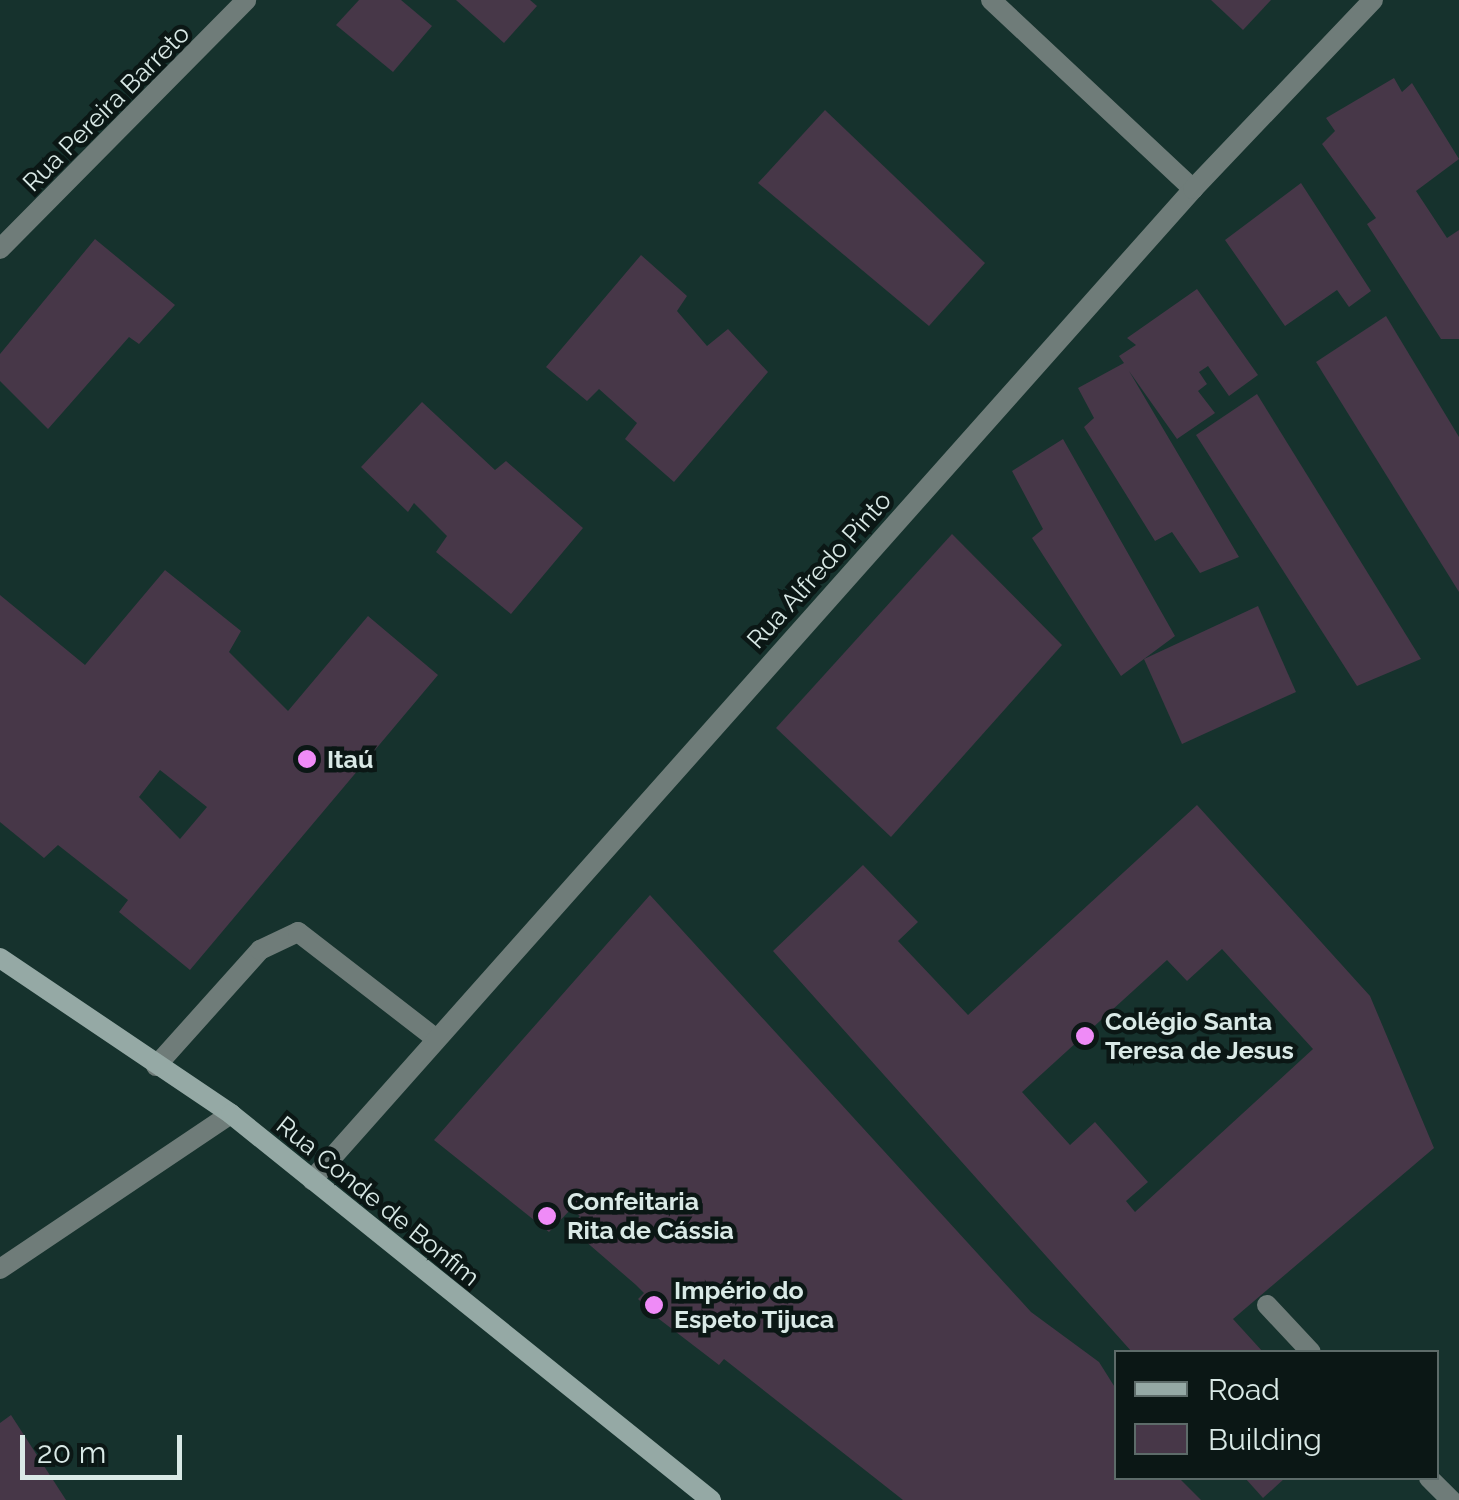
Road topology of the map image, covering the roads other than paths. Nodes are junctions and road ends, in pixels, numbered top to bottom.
1 (246, 0) edge
2 (991, 0) edge
3 (1373, 0) edge
4 (1193, 188) junction
5 (0, 248) edge
6 (0, 958) edge
7 (435, 1038) junction
8 (156, 1066) junction
9 (230, 1114) junction
10 (312, 1180) junction
11 (0, 1269) edge
12 (1267, 1305) dead end
13 (1310, 1350) edge
14 (1431, 1480) edge
15 (711, 1500) edge
16 (1451, 1500) edge

1 - 5 street, Rua Pereira Barreto
2 - 4 street
3 - 4 street, Rua Alfredo Pinto
4 - 7 street, Rua Alfredo Pinto
6 - 8 main road, Rua Conde de Bonfim
7 - 8 street
7 - 10 street, Rua Alfredo Pinto
8 - 9 main road, Rua Conde de Bonfim
9 - 10 main road, Rua Conde de Bonfim
9 - 11 street
10 - 15 main road, Rua Conde de Bonfim
12 - 13 street
14 - 16 street

